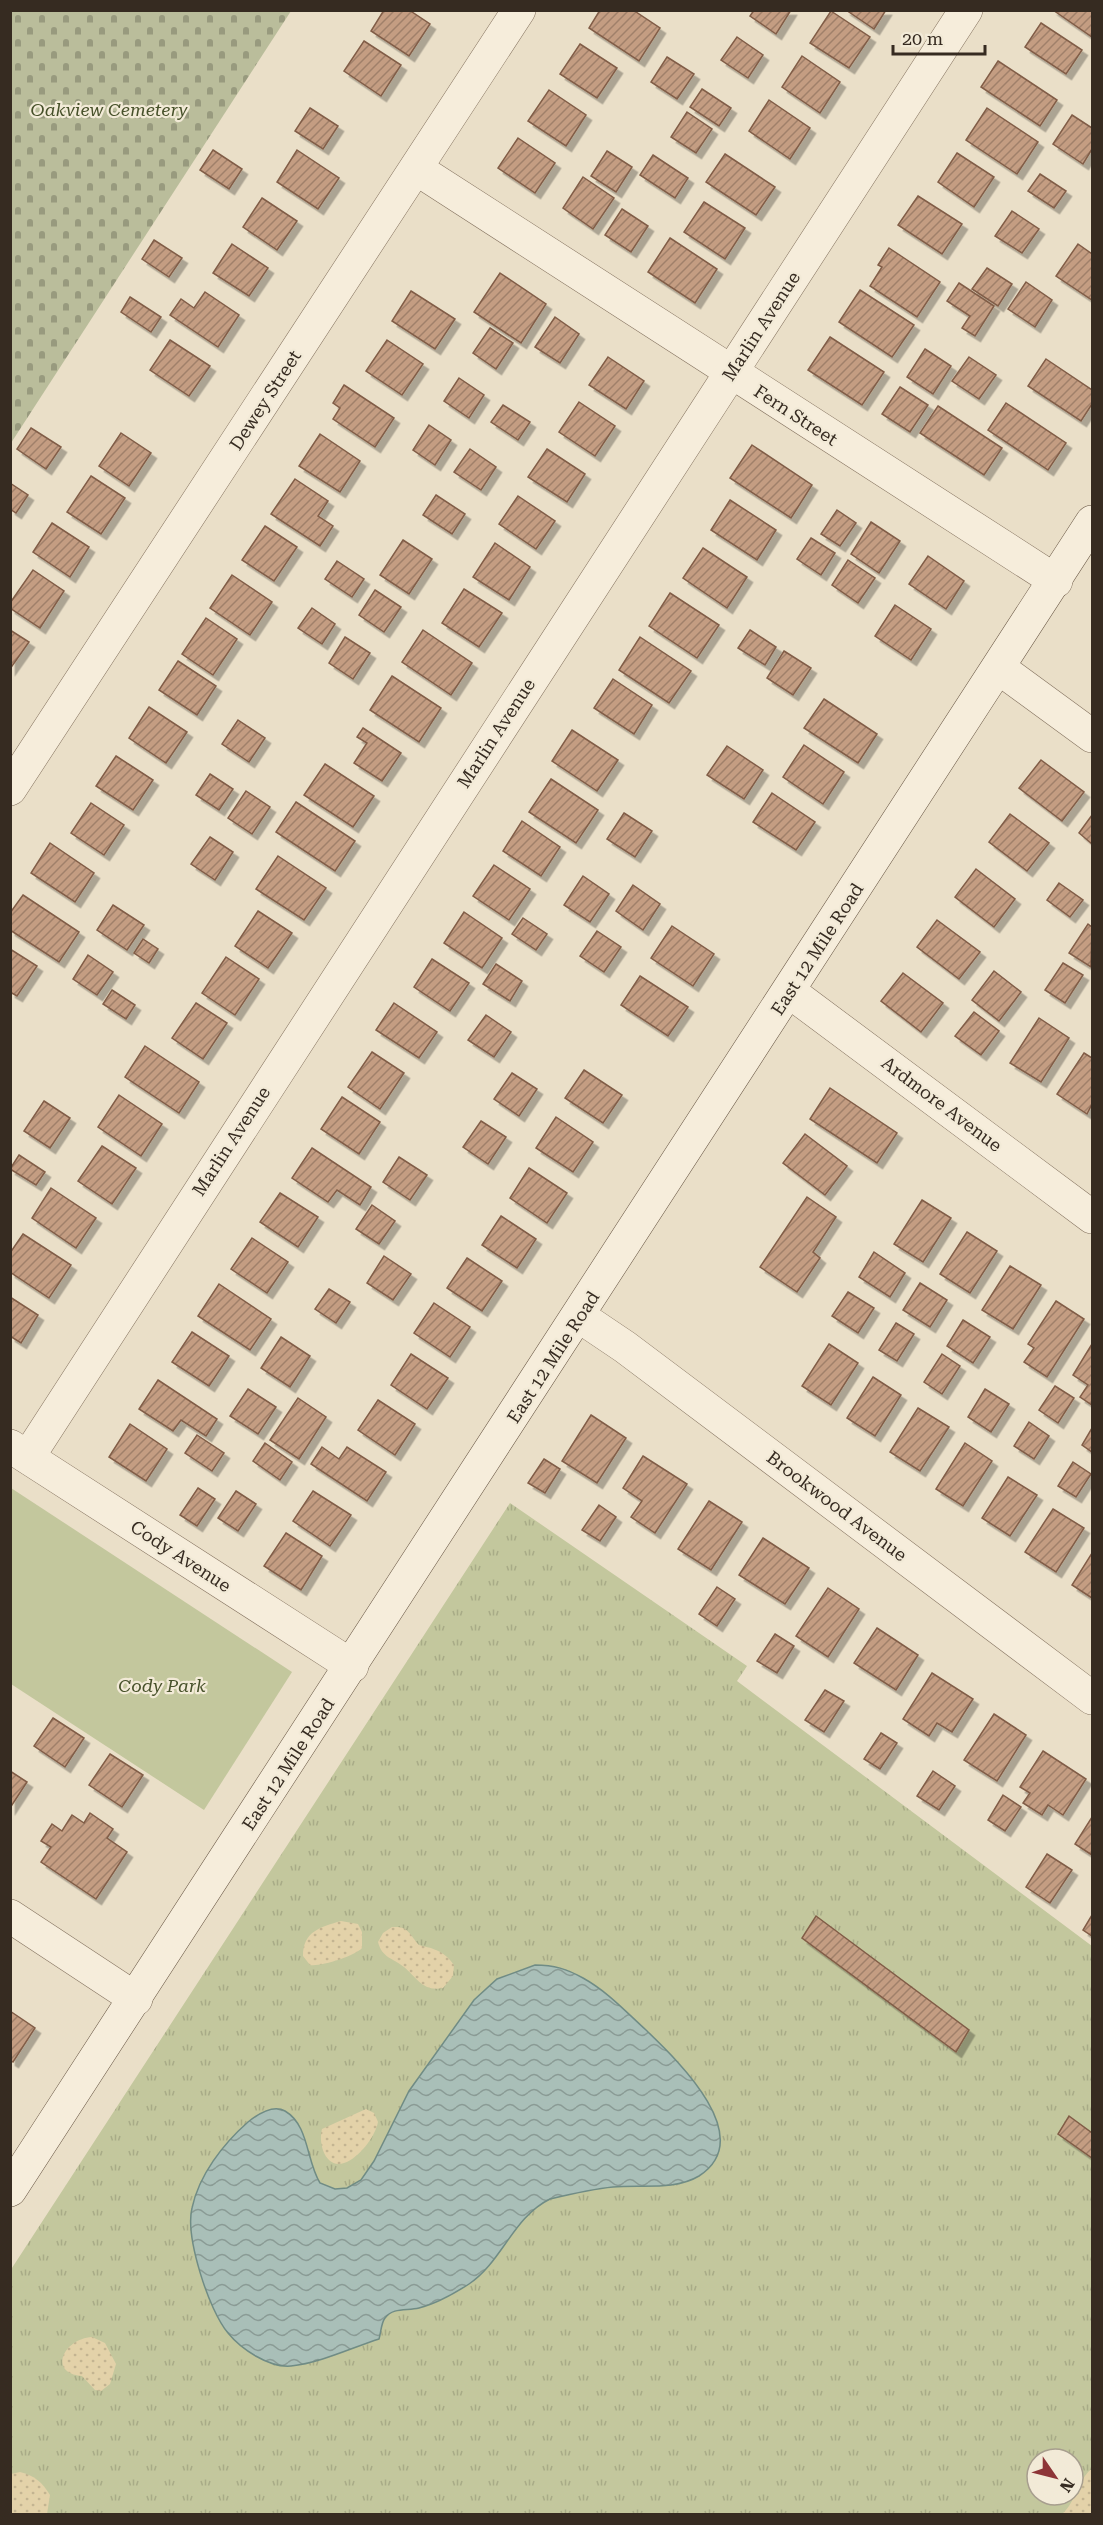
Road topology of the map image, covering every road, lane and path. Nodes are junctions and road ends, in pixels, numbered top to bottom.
1 (519, 10) edge
2 (966, 10) edge
3 (417, 169) junction
4 (730, 373) junction
5 (1092, 522) edge
6 (1056, 581) junction
7 (999, 668) junction
8 (1092, 736) edge
9 (10, 789) edge
10 (790, 992) junction
11 (1092, 1217) edge
12 (579, 1316) junction
13 (19, 1452) edge
14 (352, 1666) junction
15 (1092, 1698) edge
16 (10, 1916) edge
17 (136, 1999) junction
18 (10, 2190) edge

1 - 3 street, Dewey Street
2 - 4 street, Marlin Avenue
3 - 4 street, Fern Street
3 - 9 street, Dewey Street
4 - 6 street, Fern Street
4 - 13 street, Marlin Avenue
5 - 6 street, East 12 Mile Road
6 - 7 street, East 12 Mile Road
7 - 8 street
7 - 10 street, East 12 Mile Road
10 - 11 street, Ardmore Avenue
10 - 12 street, East 12 Mile Road
12 - 14 street, East 12 Mile Road
12 - 15 street, Brookwood Avenue
13 - 14 street, Cody Avenue
14 - 17 street, East 12 Mile Road
16 - 17 street
17 - 18 street, East 12 Mile Road

